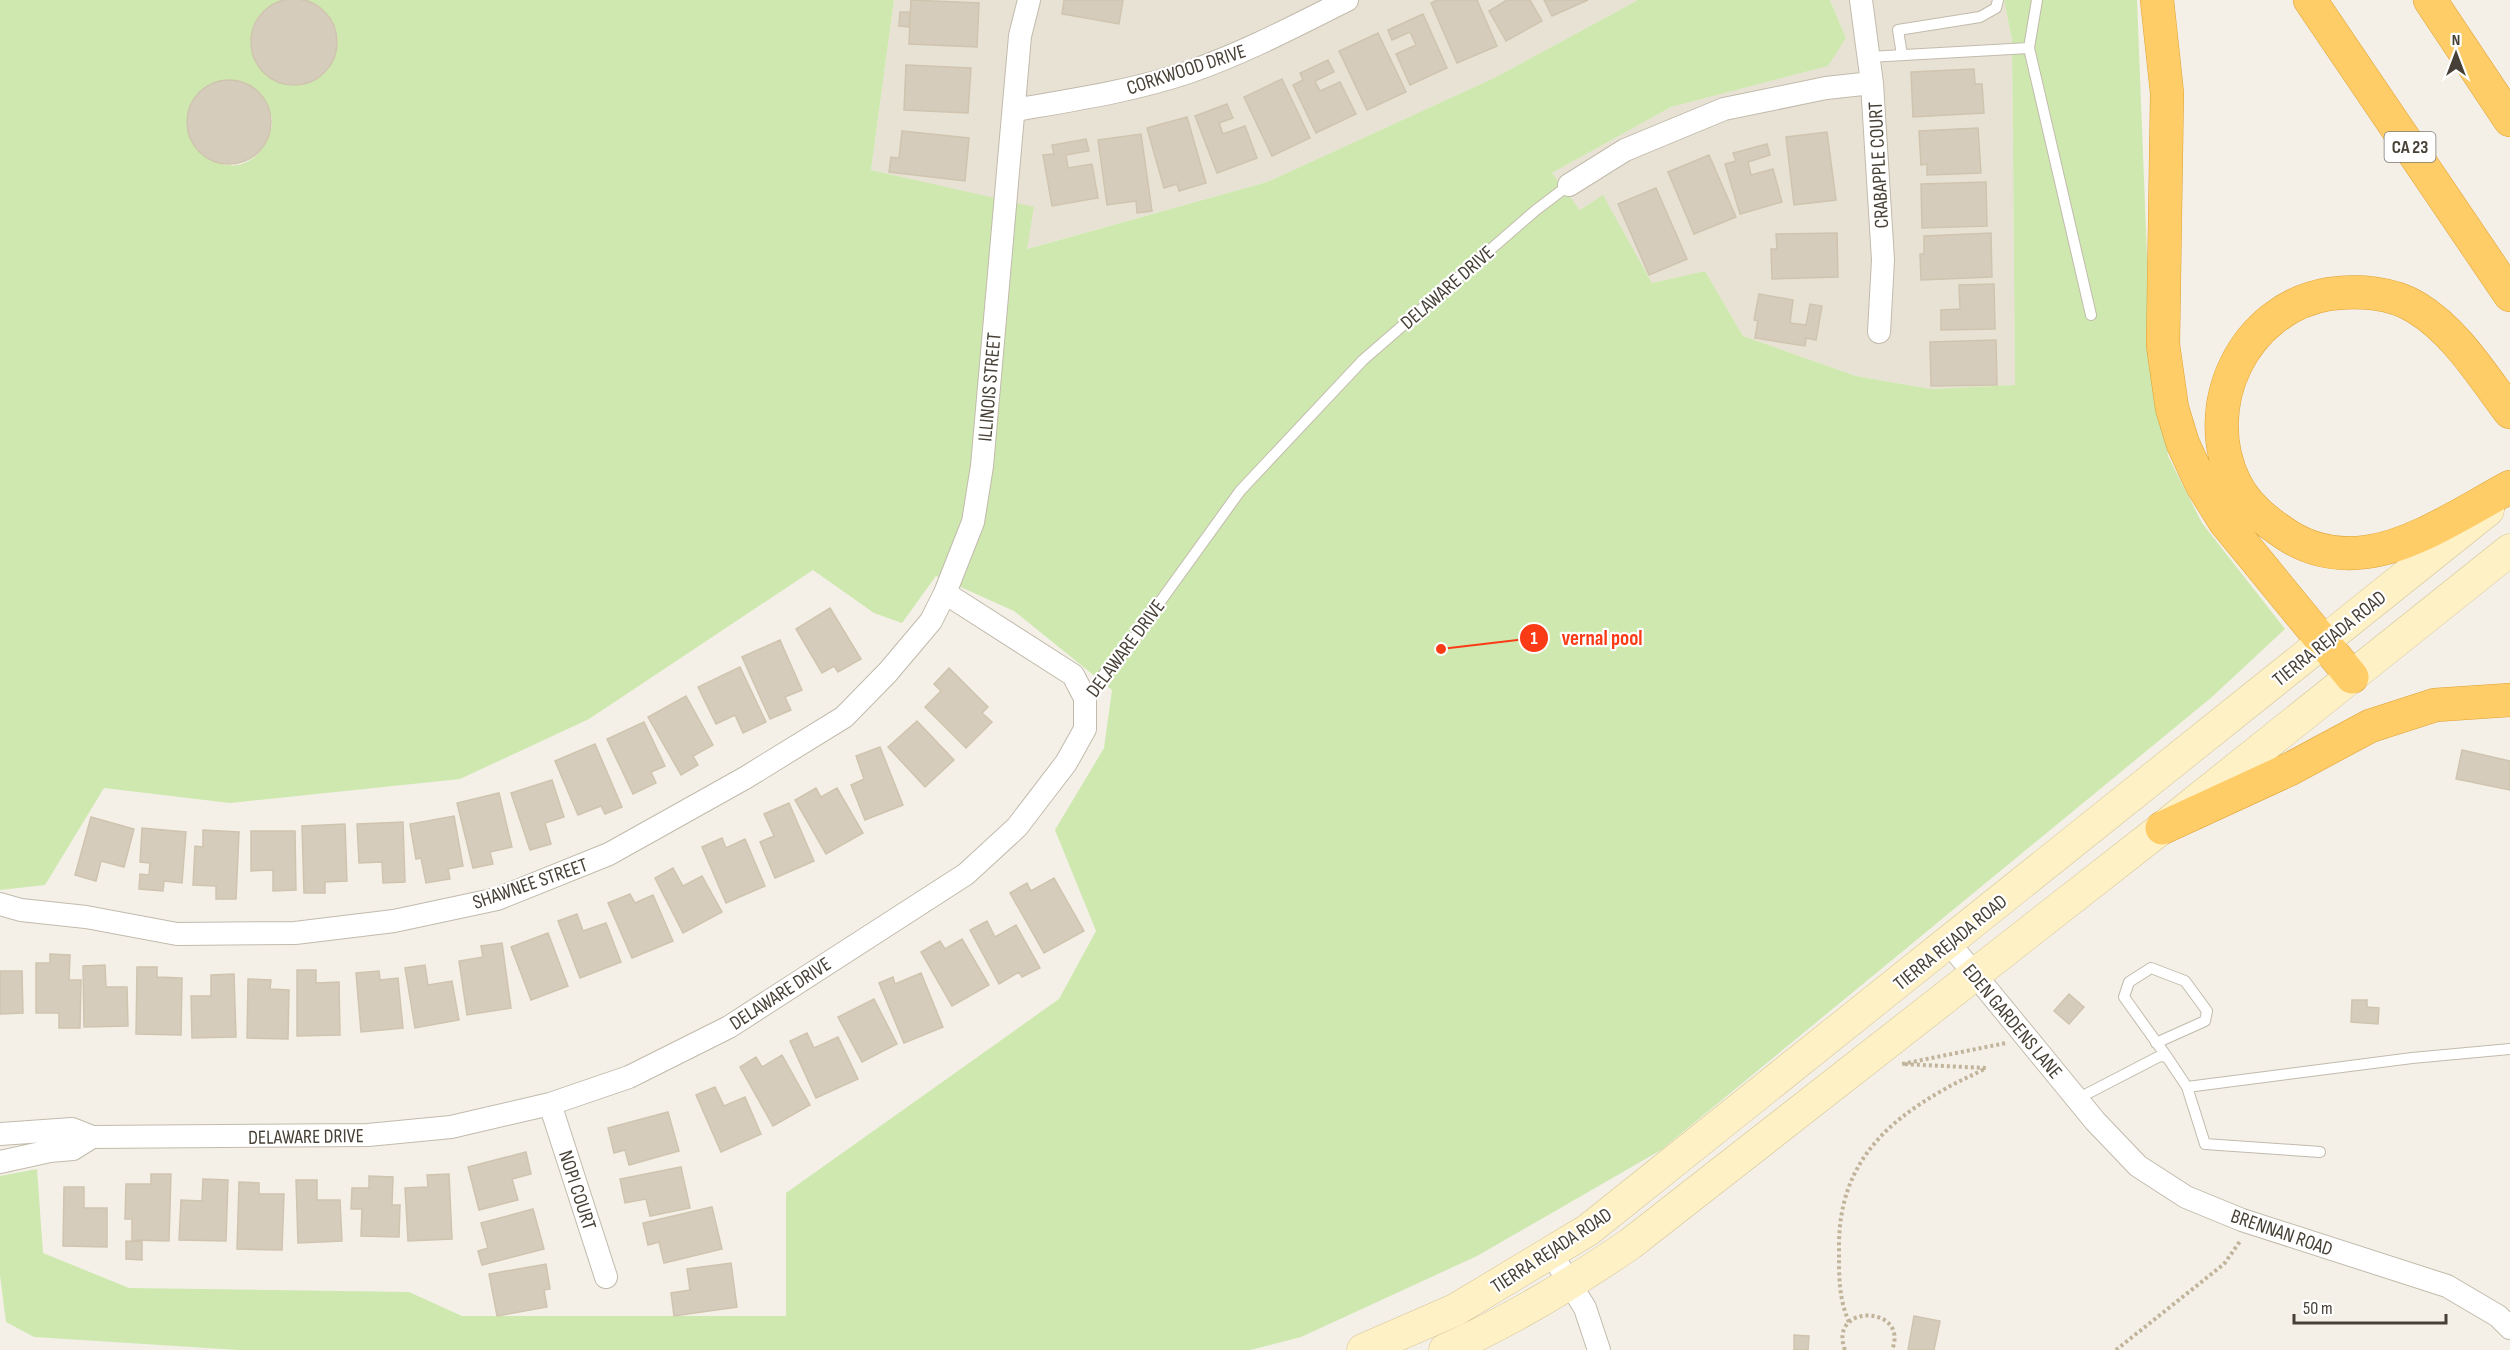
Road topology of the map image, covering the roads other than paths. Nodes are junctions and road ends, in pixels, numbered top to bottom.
1 (1029, 0) edge
2 (1347, 0) edge
3 (1861, 0) edge
4 (1998, 0) edge
5 (2037, 0) edge
6 (2157, 0) edge
7 (2310, 0) edge
8 (2430, 0) edge
9 (2029, 48) junction
10 (1902, 55) junction
11 (1869, 57) junction
12 (1872, 83) junction
13 (1015, 110) junction
14 (2510, 120) edge
15 (1569, 185) joint
16 (2510, 294) edge
17 (2091, 315) dead end
18 (1880, 332) dead end
19 (2510, 412) edge
20 (2510, 487) edge
21 (2510, 493) edge
22 (2510, 550) edge
23 (945, 593) junction
24 (2322, 643) junction
25 (2352, 677) junction
26 (1085, 698) junction
27 (2510, 700) edge
28 (2162, 828) junction
29 (7, 911) edge
30 (1949, 943) junction
31 (1974, 974) junction
32 (2156, 1043) junction
33 (2510, 1049) edge
34 (2167, 1058) junction
35 (2187, 1087) junction
36 (2077, 1099) junction
37 (550, 1104) junction
38 (12, 1146) edge
39 (2320, 1152) dead end
40 (1551, 1253) junction
41 (606, 1276) dead end
42 (1572, 1283) junction
43 (2510, 1328) edge
44 (1363, 1350) edge
45 (1445, 1350) edge
46 (1599, 1350) edge

1 - 13 street, ILLINOIS STREET
2 - 13 street, CORKWOOD DRIVE
3 - 11 street, CRABAPPLE COURT
4 - 10 lane
5 - 9 lane
6 - 24 highway
7 - 16 highway, CA 23
8 - 14 highway
9 - 10 lane
9 - 17 lane
10 - 11 lane
11 - 12 street, CRABAPPLE COURT
12 - 15 street, DELAWARE DRIVE
12 - 18 street, CRABAPPLE COURT
13 - 23 street, ILLINOIS STREET
15 - 26 lane, DELAWARE DRIVE
19 - 20 highway
21 - 24 main road, TIERRA REJADA ROAD
22 - 25 main road, TIERRA REJADA ROAD
23 - 26 street
23 - 29 street, SHAWNEE STREET
24 - 25 highway
24 - 30 main road, TIERRA REJADA ROAD
25 - 28 main road, TIERRA REJADA ROAD
26 - 37 street, DELAWARE DRIVE
27 - 28 highway
28 - 31 main road, TIERRA REJADA ROAD
30 - 31 street, EDEN GARDENS LANE
30 - 40 main road, TIERRA REJADA ROAD
31 - 36 street, EDEN GARDENS LANE
31 - 42 main road, TIERRA REJADA ROAD
32 - 32 lane
32 - 34 lane
33 - 35 lane
34 - 35 lane
34 - 36 lane
35 - 39 lane
36 - 43 street, BRENNAN ROAD
37 - 38 street, DELAWARE DRIVE
37 - 41 street, NOPI COURT
40 - 42 street
40 - 44 main road, TIERRA REJADA ROAD
42 - 45 main road, TIERRA REJADA ROAD
42 - 46 street

